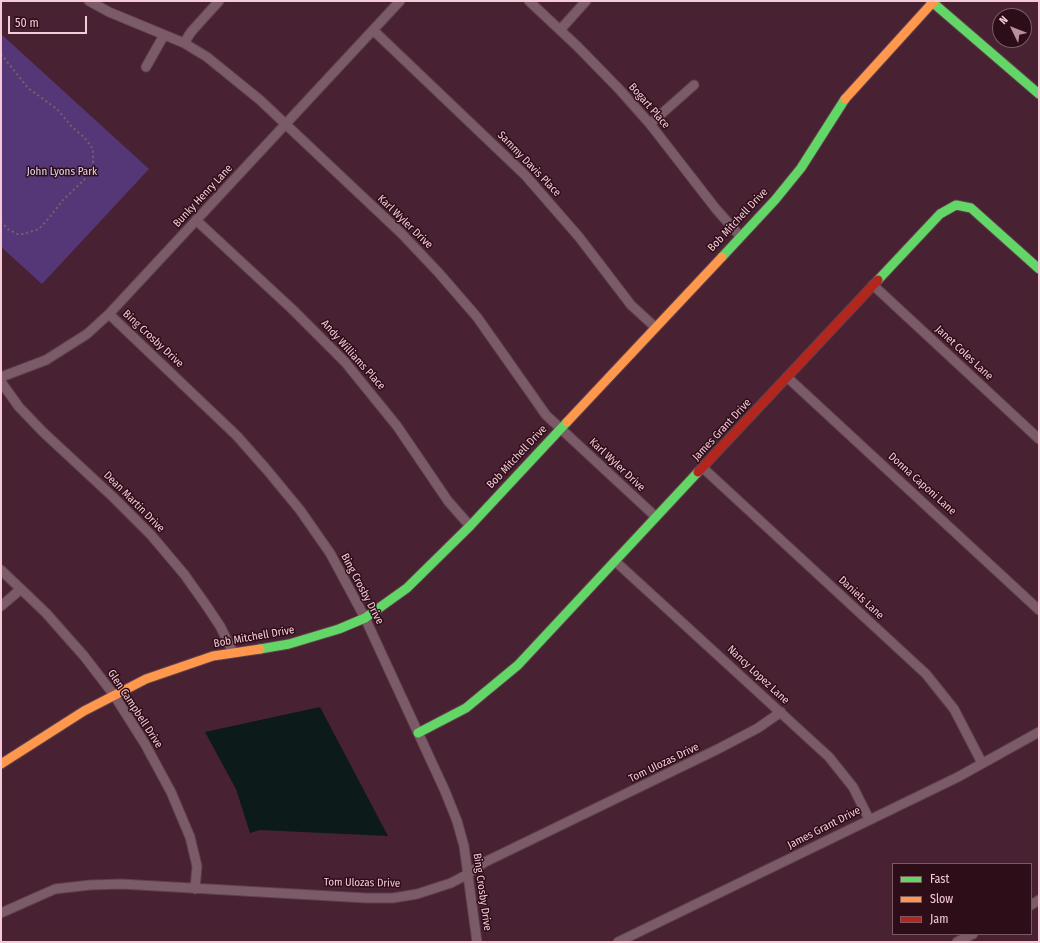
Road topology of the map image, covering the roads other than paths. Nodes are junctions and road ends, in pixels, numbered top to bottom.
1 (89, 1) edge
2 (219, 1) edge
3 (400, 1) edge
4 (529, 1) edge
5 (586, 1) edge
6 (932, 1) edge
7 (373, 30) junction
8 (560, 30) junction
9 (164, 35) junction
10 (184, 43) junction
11 (146, 67) dead end
12 (694, 85) dead end
13 (1037, 88) edge
14 (286, 124) junction
15 (650, 124) junction
16 (196, 220) junction
17 (740, 236) junction
18 (1039, 269) edge
19 (873, 285) junction
20 (109, 314) junction
21 (655, 327) junction
22 (1, 377) edge
23 (787, 377) junction
24 (1, 382) edge
25 (561, 428) junction
26 (1039, 439) edge
27 (702, 468) junction
28 (656, 517) junction
29 (470, 526) junction
30 (615, 561) junction
31 (1, 570) edge
32 (21, 589) junction
33 (1, 606) edge
34 (1039, 610) edge
35 (365, 618) junction
36 (233, 652) junction
37 (114, 695) junction
38 (781, 712) junction
39 (1039, 732) edge
40 (418, 733) junction
41 (982, 763) junction
42 (1, 764) edge
43 (869, 819) junction
44 (466, 875) junction
45 (195, 889) junction
46 (1, 913) edge
47 (971, 935) edge
48 (477, 942) edge
49 (618, 942) edge
50 (957, 942) edge

1 - 9 street, Karl Wyler Drive
2 - 10 street
3 - 7 street, Bunky Henry Lane
4 - 8 street, Bogart Place
5 - 8 street
6 - 13 street
6 - 17 street, Bob Mitchell Drive
7 - 14 street, Bunky Henry Lane
7 - 21 street, Sammy Davis Place
8 - 15 street, Bogart Place
9 - 10 street, Karl Wyler Drive
9 - 11 street
10 - 14 street, Karl Wyler Drive
12 - 15 street
14 - 16 street, Bunky Henry Lane
14 - 25 street, Karl Wyler Drive
15 - 17 street, Bogart Place
16 - 20 street, Bunky Henry Lane
16 - 29 street, Andy Williams Place
17 - 21 street, Bob Mitchell Drive
18 - 19 street, James Grant Drive
19 - 23 street, James Grant Drive
19 - 26 street, Janet Coles Lane
20 - 22 street, Bunky Henry Lane
20 - 35 street, Bing Crosby Drive
21 - 25 street, Bob Mitchell Drive
23 - 27 street, James Grant Drive
23 - 34 street, Donna Caponi Lane
24 - 36 street, Dean Martin Drive
25 - 28 street, Karl Wyler Drive
25 - 29 street, Bob Mitchell Drive
27 - 28 street, James Grant Drive
27 - 41 street, Daniels Lane
28 - 30 street, James Grant Drive
29 - 35 street, Bob Mitchell Drive
30 - 38 street, Nancy Lopez Lane
30 - 40 street, James Grant Drive
31 - 32 street, Glen Campbell Drive
32 - 33 street
32 - 37 street, Glen Campbell Drive
35 - 36 street, Bob Mitchell Drive
35 - 40 street, Bing Crosby Drive
36 - 37 street, Bob Mitchell Drive
37 - 42 street, Bob Mitchell Drive
37 - 45 street, Glen Campbell Drive
38 - 43 street, Nancy Lopez Lane
38 - 44 street, Tom Ulozas Drive
39 - 41 street, James Grant Drive
40 - 44 street, Bing Crosby Drive
41 - 43 street, James Grant Drive
43 - 49 street, James Grant Drive
44 - 45 street, Tom Ulozas Drive
44 - 48 street, Bing Crosby Drive
45 - 46 street, Tom Ulozas Drive
47 - 50 street

